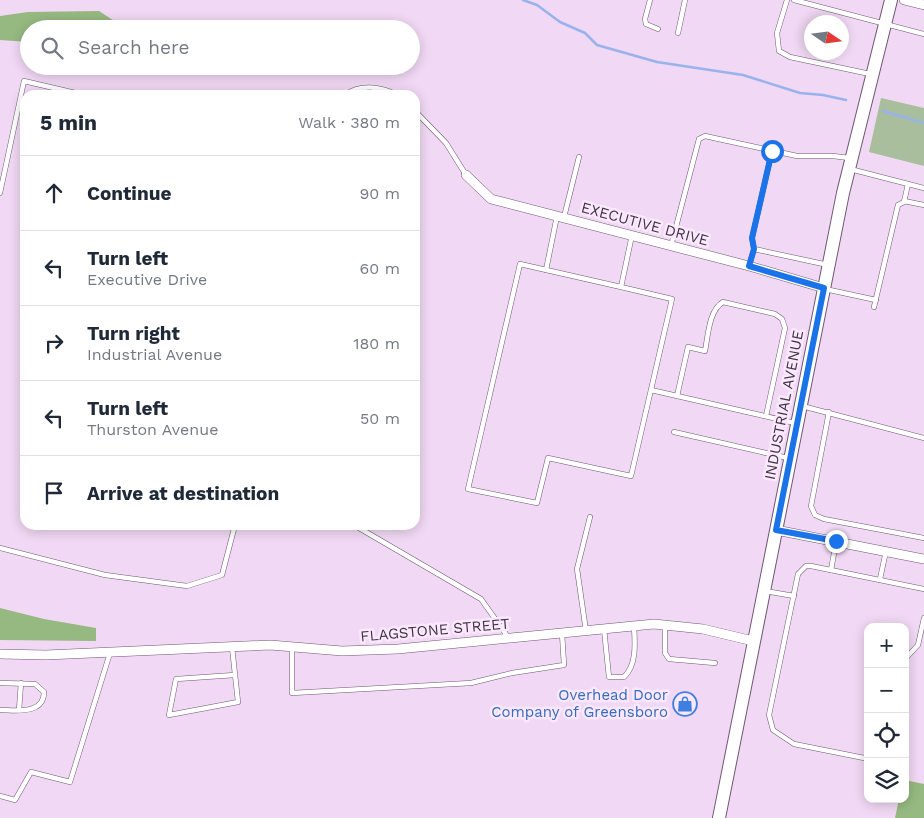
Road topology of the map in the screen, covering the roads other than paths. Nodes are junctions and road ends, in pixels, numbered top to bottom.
1 (650, 0) edge
2 (685, 0) edge
3 (787, 0) edge
4 (794, 0) edge
5 (891, 0) edge
6 (904, 0) edge
7 (924, 5) edge
8 (885, 23) junction
9 (658, 30) dead end
10 (678, 32) dead end
11 (924, 34) edge
12 (872, 75) junction
13 (22, 90) edge
14 (63, 90) edge
15 (352, 90) edge
16 (379, 90) edge
17 (20, 100) edge
18 (420, 116) edge
19 (772, 151) junction
20 (579, 157) dead end
21 (850, 163) junction
22 (466, 176) joint
23 (908, 184) junction
24 (924, 188) edge
25 (0, 193) edge
26 (904, 201) junction
27 (924, 205) edge
28 (560, 217) junction
29 (632, 235) junction
30 (671, 246) junction
31 (754, 249) junction
32 (828, 265) junction
33 (749, 266) junction
34 (546, 270) junction
35 (621, 286) junction
36 (824, 288) junction
37 (876, 300) junction
38 (874, 307) dead end
39 (651, 390) junction
40 (677, 396) junction
41 (800, 405) junction
42 (829, 412) junction
43 (766, 416) junction
44 (797, 424) junction
45 (674, 432) dead end
46 (924, 438) edge
47 (790, 458) junction
48 (590, 517) dead end
49 (234, 530) edge
50 (363, 530) edge
51 (776, 530) junction
52 (924, 538) edge
53 (836, 541) junction
54 (0, 548) edge
55 (886, 551) junction
56 (924, 559) edge
57 (831, 570) junction
58 (880, 579) junction
59 (924, 589) edge
60 (764, 591) junction
61 (794, 596) junction
62 (924, 618) edge
63 (665, 625) junction
64 (634, 626) junction
65 (604, 629) junction
66 (586, 631) junction
67 (562, 633) junction
68 (509, 638) junction
69 (754, 641) junction
70 (232, 647) junction
71 (292, 648) junction
72 (114, 652) junction
73 (0, 654) edge
74 (909, 655) edge
75 (715, 663) dead end
76 (235, 675) junction
77 (0, 683) edge
78 (21, 684) junction
79 (0, 710) edge
80 (19, 710) junction
81 (864, 758) edge
82 (0, 796) edge
83 (719, 818) edge

1 - 9 lane
2 - 10 lane
3 - 12 lane
4 - 8 lane
5 - 8 main road, INDUSTRIAL AVENUE
6 - 7 street
8 - 11 lane
8 - 12 main road, INDUSTRIAL AVENUE
12 - 21 main road, INDUSTRIAL AVENUE
13 - 14 lane
15 - 16 lane
17 - 25 lane
18 - 22 lane
19 - 21 lane
19 - 30 lane
19 - 31 lane
20 - 28 lane
21 - 23 lane
21 - 32 main road, INDUSTRIAL AVENUE
22 - 28 street, EXECUTIVE DRIVE
23 - 24 lane
23 - 26 lane
26 - 27 lane
26 - 37 lane
28 - 29 street, EXECUTIVE DRIVE
28 - 34 lane
29 - 30 street, EXECUTIVE DRIVE
29 - 35 lane
30 - 33 street, EXECUTIVE DRIVE
31 - 32 lane
31 - 33 lane
32 - 36 main road, INDUSTRIAL AVENUE
33 - 36 street, EXECUTIVE DRIVE
34 - 35 lane
34 - 39 lane
35 - 39 lane
36 - 37 lane
36 - 41 main road, INDUSTRIAL AVENUE
37 - 38 lane
39 - 40 lane
40 - 43 lane
40 - 43 lane
41 - 42 lane
41 - 44 main road, INDUSTRIAL AVENUE
42 - 46 lane
42 - 52 lane
43 - 44 lane
44 - 47 main road, INDUSTRIAL AVENUE
45 - 47 lane
47 - 51 main road, INDUSTRIAL AVENUE
48 - 66 lane
49 - 54 lane
50 - 68 lane
51 - 53 street
51 - 60 main road, INDUSTRIAL AVENUE
53 - 55 street
53 - 57 lane
55 - 56 street
55 - 58 lane
57 - 58 lane
57 - 61 lane
58 - 59 lane
60 - 61 lane
60 - 69 main road, INDUSTRIAL AVENUE
61 - 81 lane
62 - 74 lane
63 - 64 street, FLAGSTONE STREET
63 - 69 street, FLAGSTONE STREET
63 - 75 lane
64 - 65 street, FLAGSTONE STREET
64 - 65 lane
65 - 66 street, FLAGSTONE STREET
66 - 67 street, FLAGSTONE STREET
67 - 68 street, FLAGSTONE STREET
67 - 71 lane
68 - 71 street, FLAGSTONE STREET
69 - 83 main road, INDUSTRIAL AVENUE
70 - 71 street, FLAGSTONE STREET
70 - 72 street, FLAGSTONE STREET
70 - 76 lane
72 - 73 street, FLAGSTONE STREET
72 - 82 lane
76 - 76 lane
77 - 78 lane
78 - 80 lane
78 - 80 lane
79 - 80 lane

